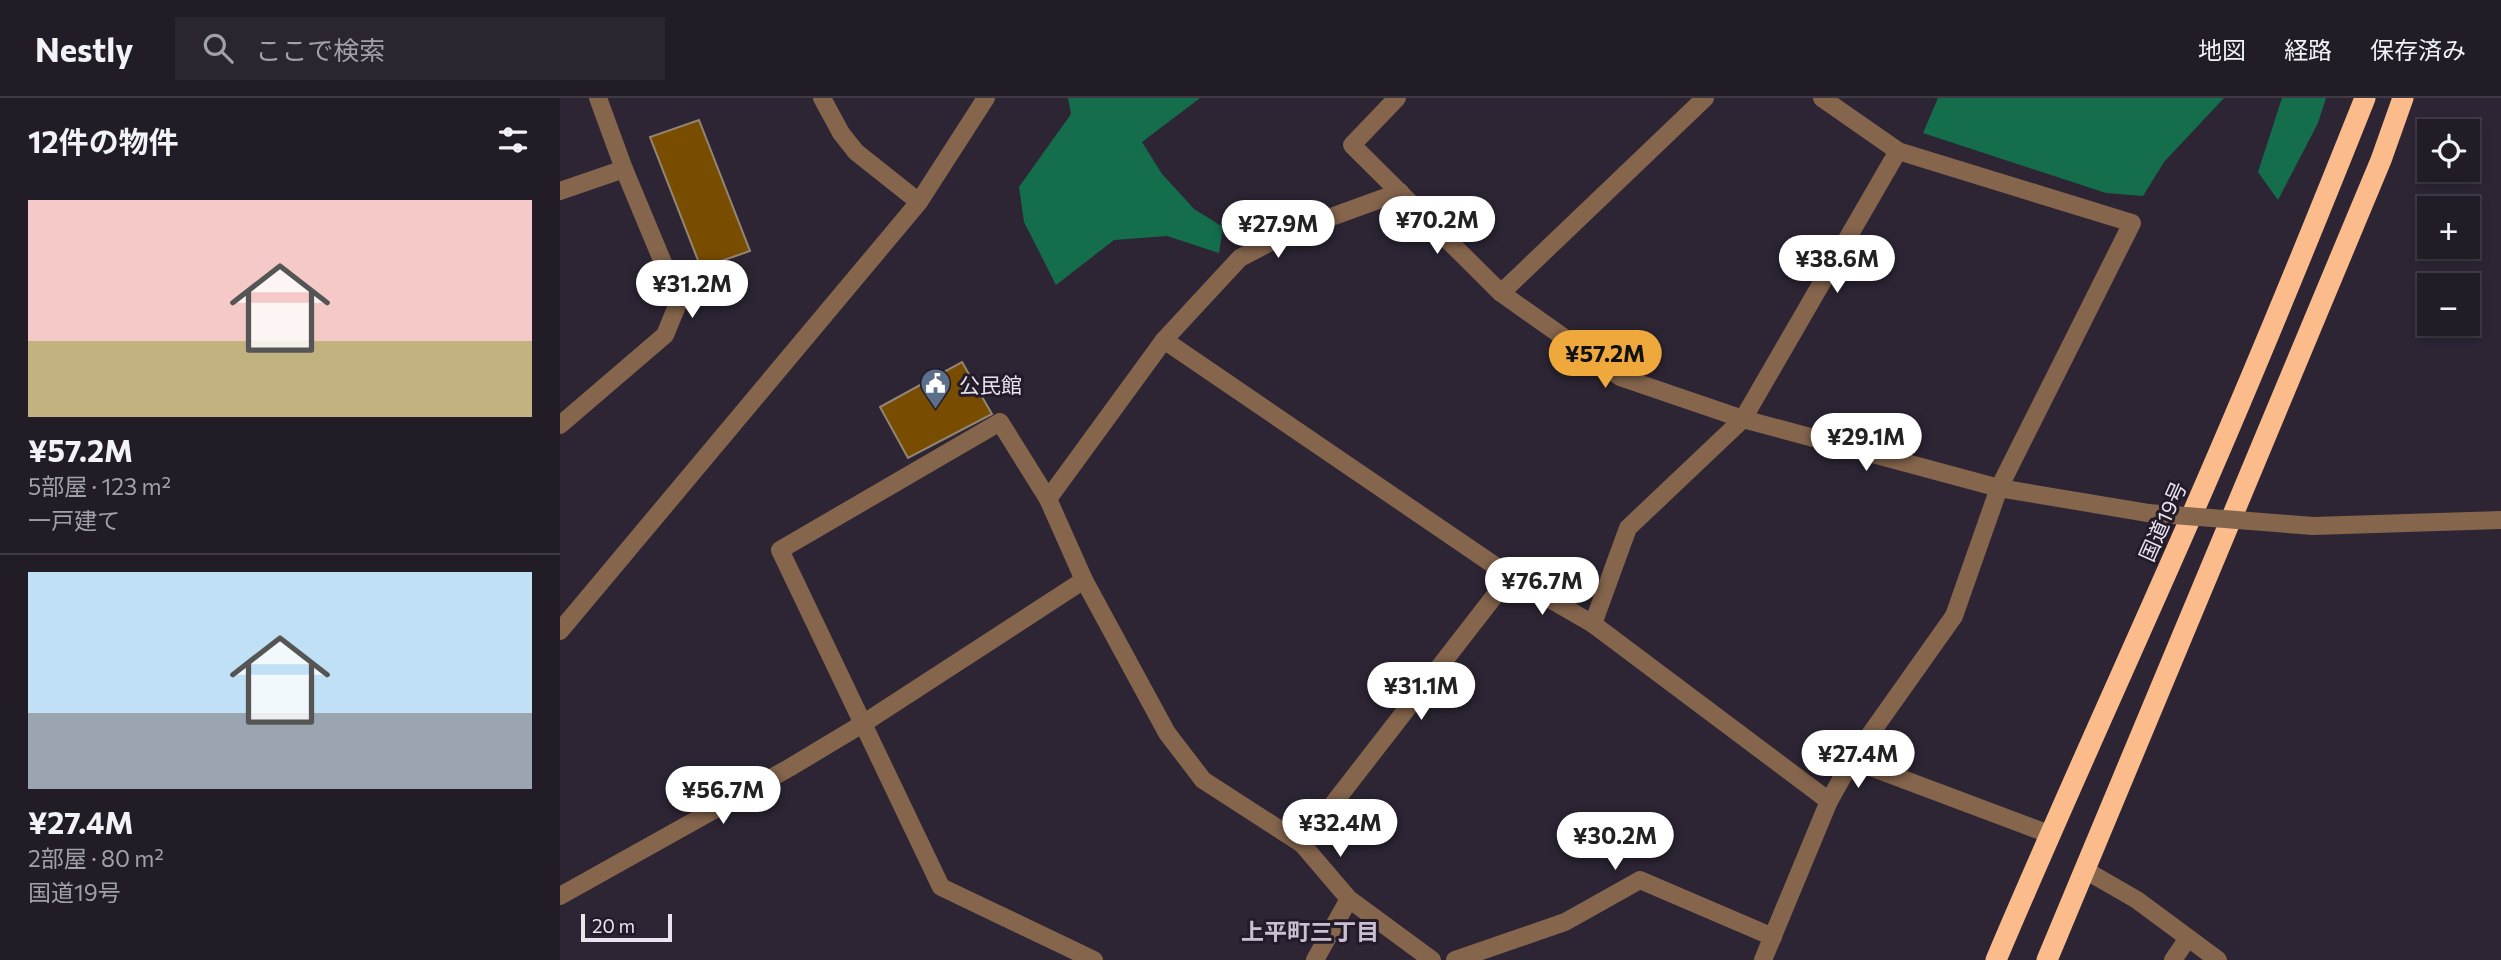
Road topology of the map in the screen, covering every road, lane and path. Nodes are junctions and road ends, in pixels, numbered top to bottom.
1 (598, 98) edge
2 (822, 98) edge
3 (986, 98) edge
4 (1397, 98) edge
5 (1704, 98) edge
6 (1822, 98) edge
7 (2365, 98) edge
8 (2403, 98) edge
9 (1898, 151) junction
10 (624, 169) junction
11 (560, 191) edge
12 (1400, 192) junction
13 (919, 201) junction
14 (1501, 293) junction
15 (1164, 340) junction
16 (1743, 419) junction
17 (560, 425) edge
18 (1999, 488) junction
19 (1048, 499) junction
20 (2501, 520) edge
21 (1510, 576) junction
22 (1084, 580) junction
23 (1593, 624) junction
24 (560, 631) edge
25 (864, 723) junction
26 (1852, 760) junction
27 (1829, 801) junction
28 (2049, 834) junction
29 (1302, 844) junction
30 (2085, 870) junction
31 (560, 896) edge
32 (1349, 900) junction
33 (1773, 937) junction
34 (2188, 938) junction
35 (1094, 960) edge
36 (1315, 960) edge
37 (1432, 960) edge
38 (1455, 960) edge
39 (1763, 960) edge
40 (1996, 960) edge
41 (2047, 960) edge
42 (2173, 960) edge
43 (2218, 960) edge

1 - 10 street
2 - 13 street
3 - 13 street
4 - 12 street
5 - 14 street
6 - 9 street
7 - 28 highway, 国道19号
8 - 30 highway
9 - 16 street
9 - 18 street
10 - 11 street
10 - 17 street
12 - 14 street
12 - 15 street
13 - 24 street
14 - 16 street
15 - 19 street
15 - 21 street
16 - 18 street
16 - 23 street
18 - 20 street, bridge
18 - 26 street
19 - 22 street
19 - 25 street
21 - 23 street
21 - 29 street
22 - 25 street
22 - 29 street
23 - 27 street
25 - 31 street
25 - 35 street
26 - 27 street
26 - 28 street
27 - 33 street
28 - 40 highway, 国道19号
29 - 32 street
30 - 34 street
30 - 41 highway
32 - 36 street
32 - 37 street
33 - 38 street
33 - 39 street
34 - 42 street
34 - 43 street

